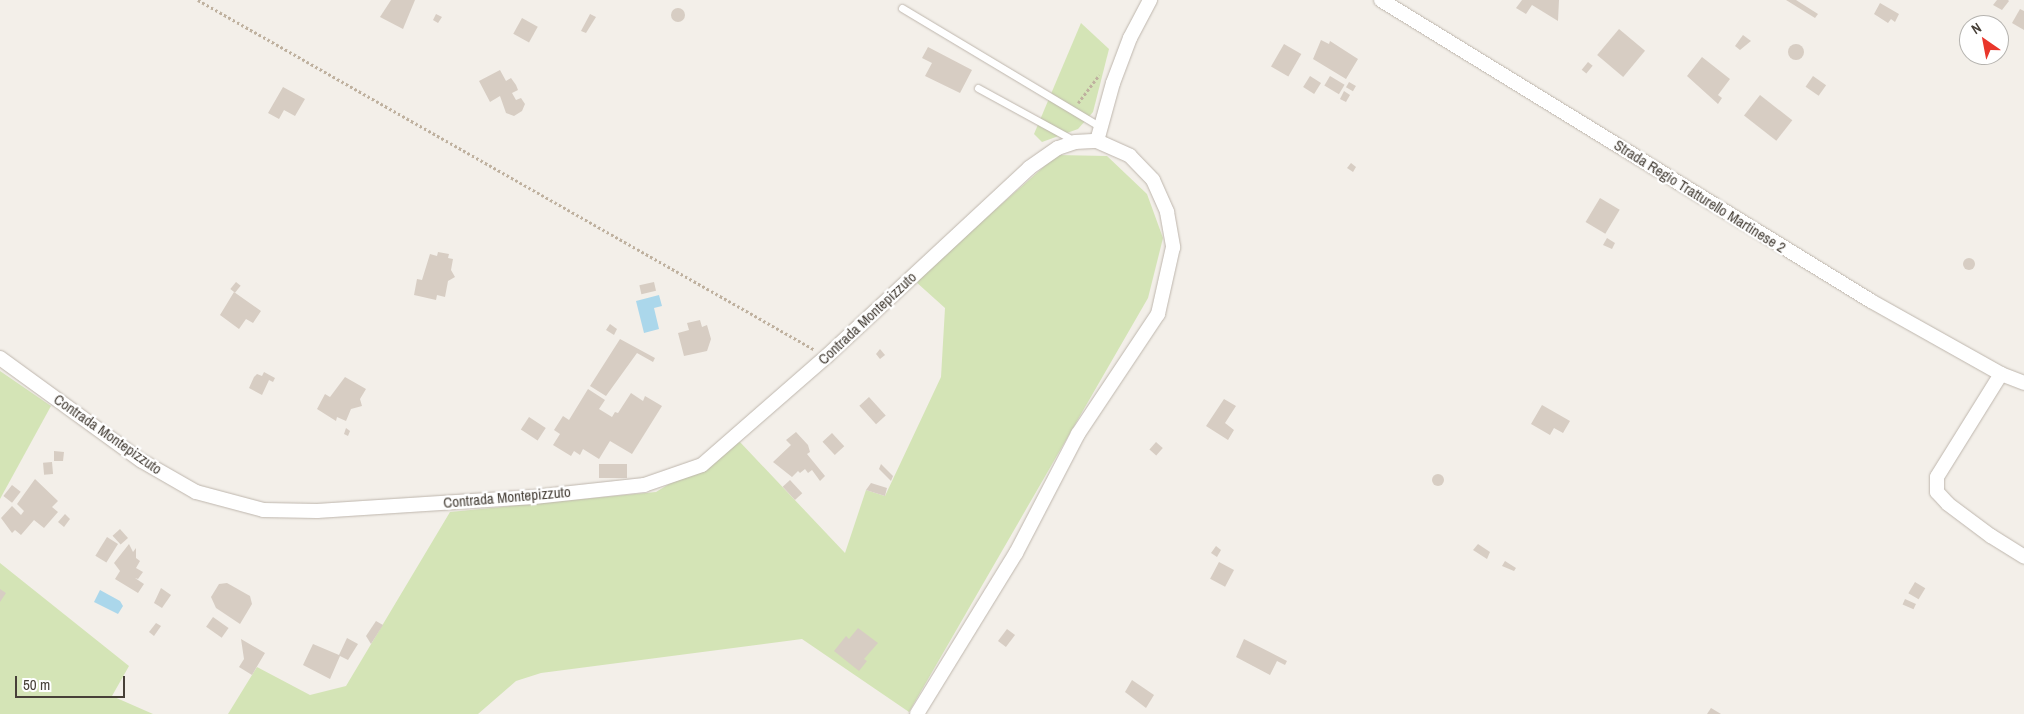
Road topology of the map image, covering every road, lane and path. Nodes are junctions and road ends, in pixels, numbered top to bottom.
1 (198, 0) edge
2 (1150, 0) edge
3 (1381, 0) edge
4 (902, 8) dead end
5 (1101, 73) dead end
6 (978, 88) dead end
7 (1073, 110) junction
8 (1101, 127) junction
9 (1097, 141) junction
10 (1075, 142) junction
11 (826, 356) junction
12 (0, 358) edge
13 (2001, 374) junction
14 (2024, 383) edge
15 (2024, 557) edge
16 (918, 714) edge

1 - 11 path
2 - 8 street
3 - 13 street, Strada Regio Tratturello Martinese 2
4 - 7 lane
5 - 7 path
6 - 10 lane
7 - 8 lane
8 - 9 street
9 - 10 street, Contrada Montepizzuto
9 - 16 street, Contrada Montepizzuto
10 - 11 street, Contrada Montepizzuto
11 - 12 street, Contrada Montepizzuto
13 - 14 street, Strada Regio Tratturello Martinese 2
13 - 15 street

